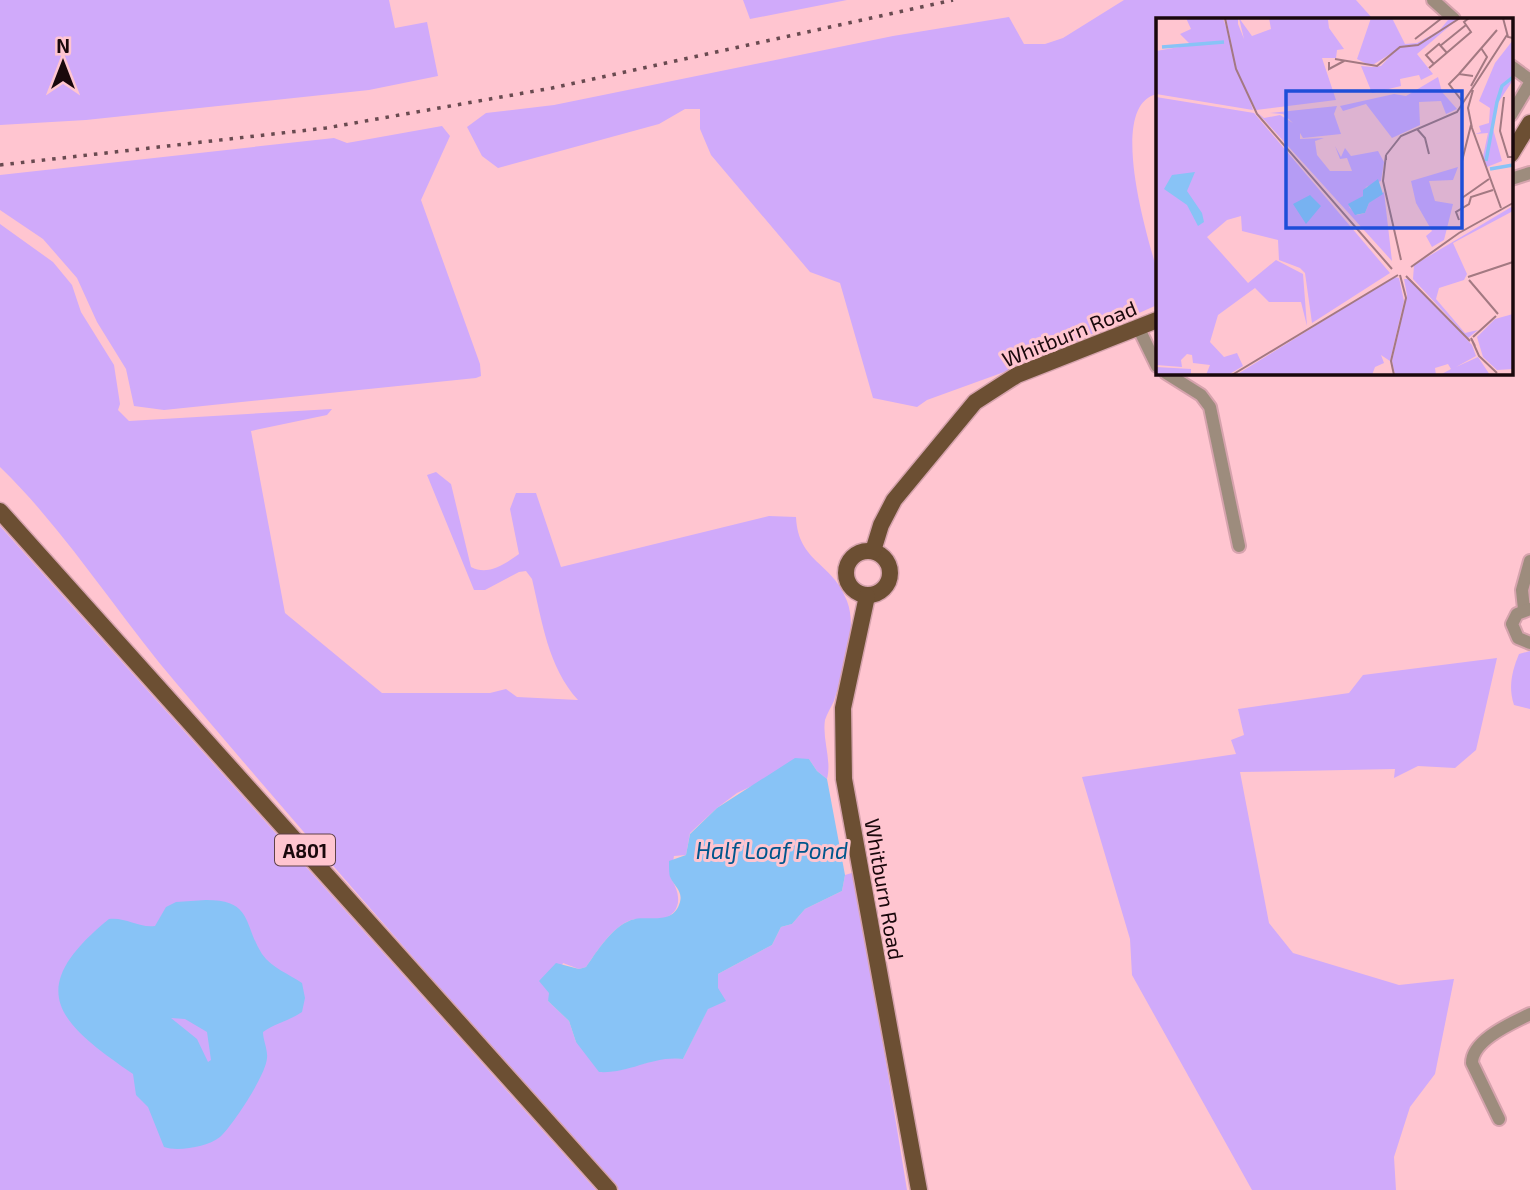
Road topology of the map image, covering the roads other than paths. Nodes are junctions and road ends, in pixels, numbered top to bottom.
1 (1440, 2) edge
2 (1453, 18) edge
3 (1512, 67) edge
4 (1530, 81) edge
5 (1512, 113) edge
6 (1530, 122) edge
7 (1512, 152) edge
8 (1530, 173) edge
9 (1512, 179) edge
10 (1156, 320) edge
11 (1138, 327) junction
12 (1156, 364) edge
13 (1169, 374) edge
14 (0, 511) edge
15 (1239, 546) dead end
16 (873, 551) junction
17 (1530, 561) edge
18 (867, 596) junction
19 (1527, 609) edge
20 (1530, 643) edge
21 (1530, 1014) edge
22 (1499, 1119) dead end
23 (609, 1190) edge
24 (919, 1190) edge

1 - 2 street
3 - 4 street
4 - 5 street
6 - 7 main road
8 - 9 street
10 - 11 main road, Whitburn Road
11 - 12 street
11 - 16 main road, Whitburn Road
13 - 15 street
14 - 23 main road, A801
16 - 18 main road
16 - 18 main road
17 - 19 street
18 - 24 main road, Whitburn Road
19 - 20 street
21 - 22 street

